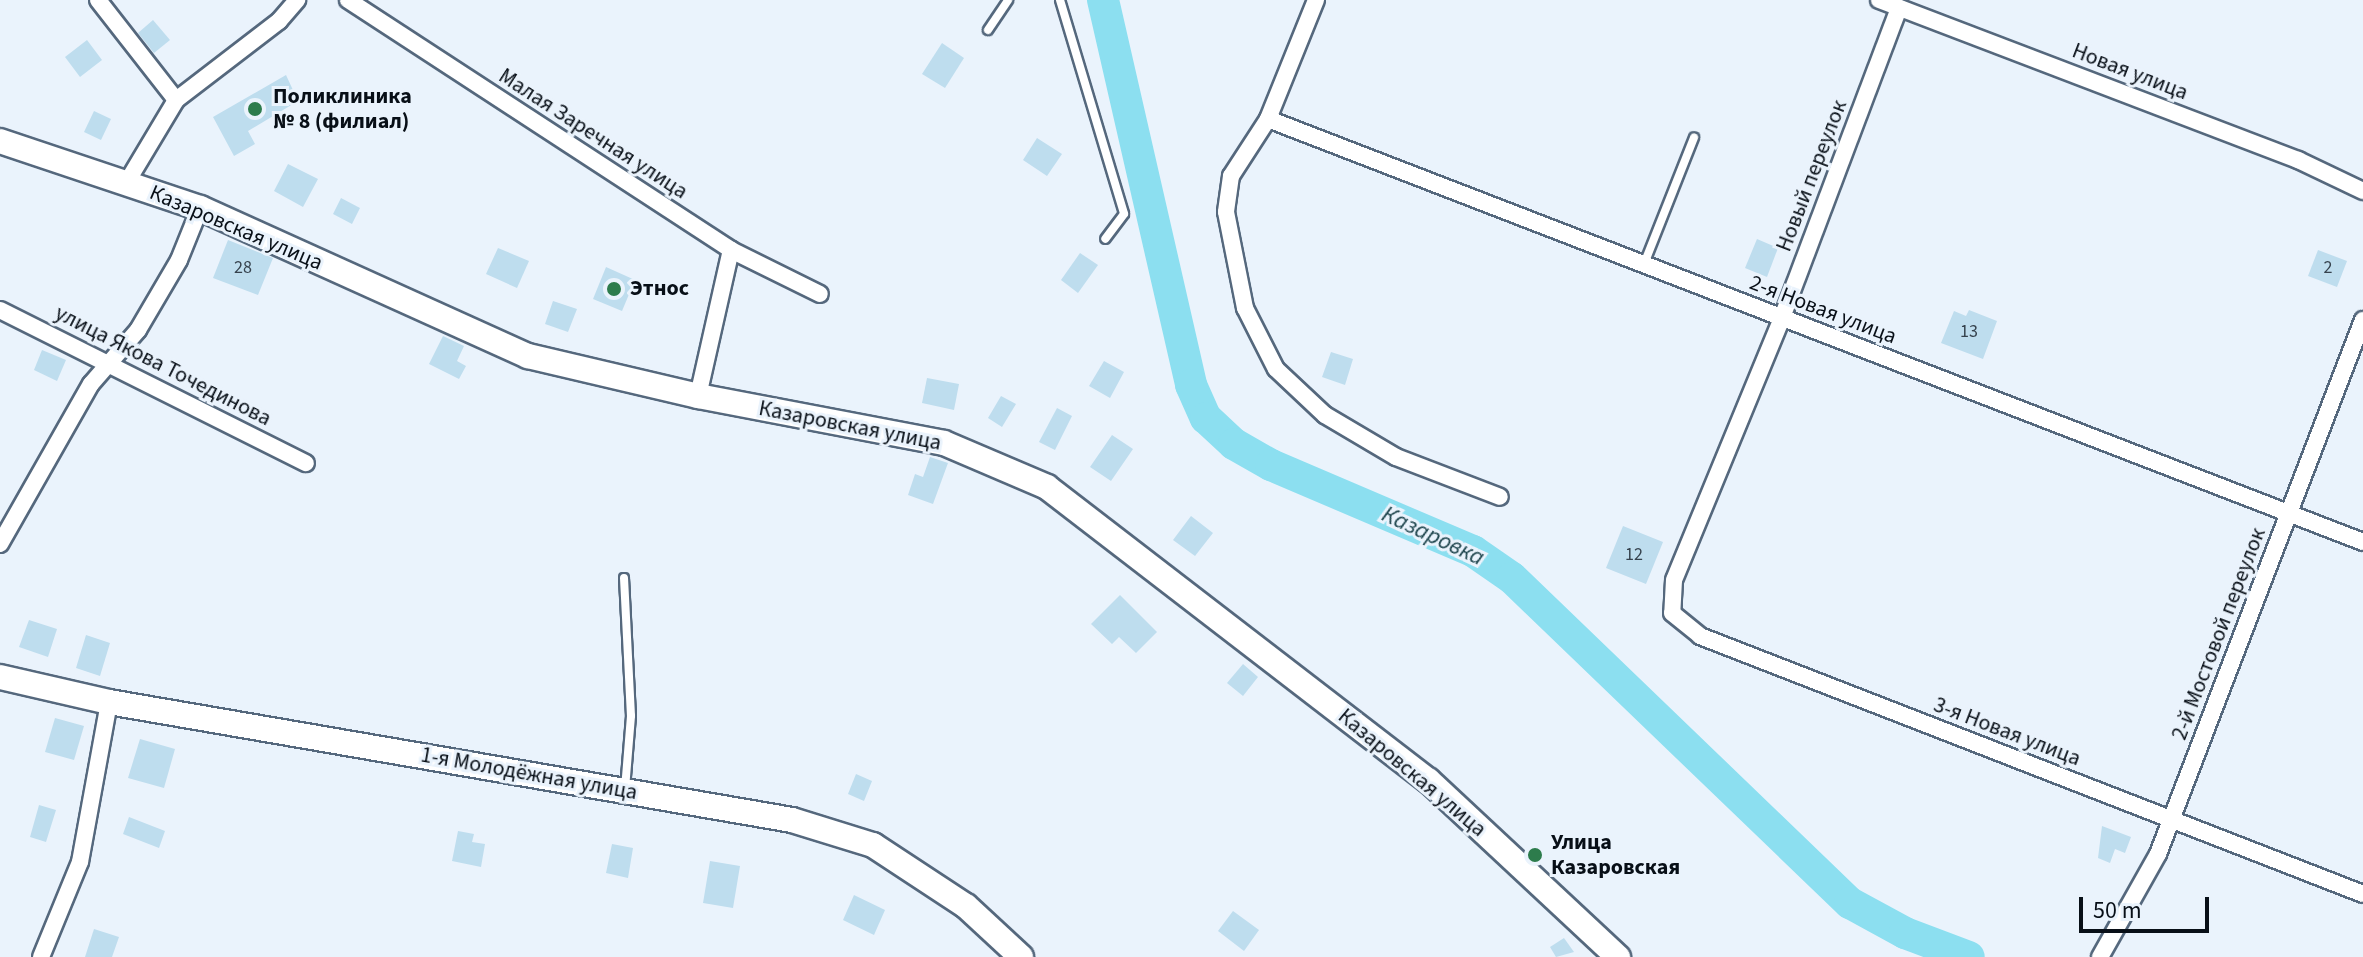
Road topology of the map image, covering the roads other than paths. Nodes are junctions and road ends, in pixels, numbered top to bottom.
1 (98, 0) edge
2 (297, 0) edge
3 (348, 0) edge
4 (1008, 0) edge
5 (1060, 0) edge
6 (1316, 0) edge
7 (1879, 0) edge
8 (1899, 8) junction
9 (988, 30) dead end
10 (176, 100) junction
11 (1268, 119) junction
12 (1694, 138) dead end
13 (0, 141) edge
14 (127, 182) junction
15 (2363, 191) edge
16 (200, 208) junction
17 (1105, 239) dead end
18 (731, 250) junction
19 (1644, 264) junction
20 (820, 294) dead end
21 (0, 310) edge
22 (1782, 318) junction
23 (2363, 320) edge
24 (108, 360) junction
25 (698, 396) junction
26 (306, 463) dead end
27 (1500, 497) dead end
28 (2289, 513) junction
29 (2363, 542) edge
30 (0, 544) edge
31 (624, 578) dead end
32 (1674, 580) joint
33 (0, 677) edge
34 (109, 702) junction
35 (624, 791) junction
36 (2171, 820) junction
37 (2363, 894) edge
38 (41, 957) edge
39 (1021, 957) edge
40 (1618, 957) edge
41 (2100, 957) edge

1 - 10 street
2 - 10 street
3 - 18 street, Малая Заречная улица
4 - 9 lane
5 - 17 lane
6 - 11 street
7 - 8 street, Новая улица
8 - 15 street, Новая улица
8 - 22 street, Новый переулок
10 - 14 street
11 - 19 street, 2-я Новая улица
11 - 27 street
12 - 19 lane
13 - 14 street, Казаровская улица
14 - 16 street, Казаровская улица
16 - 24 street
16 - 25 street, Казаровская улица
18 - 20 street, Малая Заречная улица
18 - 25 street
19 - 22 street, 2-я Новая улица
21 - 24 street, улица Якова Точединова
22 - 28 street, 2-я Новая улица
22 - 32 street, Новый переулок
23 - 28 street, 2-й Мостовой переулок
24 - 26 street, улица Якова Точединова
24 - 30 street
25 - 40 street, Казаровская улица
28 - 29 street, 2-я Новая улица
28 - 36 street, 2-й Мостовой переулок
31 - 35 lane
32 - 36 street, 3-я Новая улица
33 - 34 street, 1-я Молодёжная улица
34 - 35 street, 1-я Молодёжная улица
34 - 38 street
35 - 39 street, 1-я Молодёжная улица
36 - 37 street, 3-я Новая улица
36 - 41 street, 2-й Мостовой переулок

